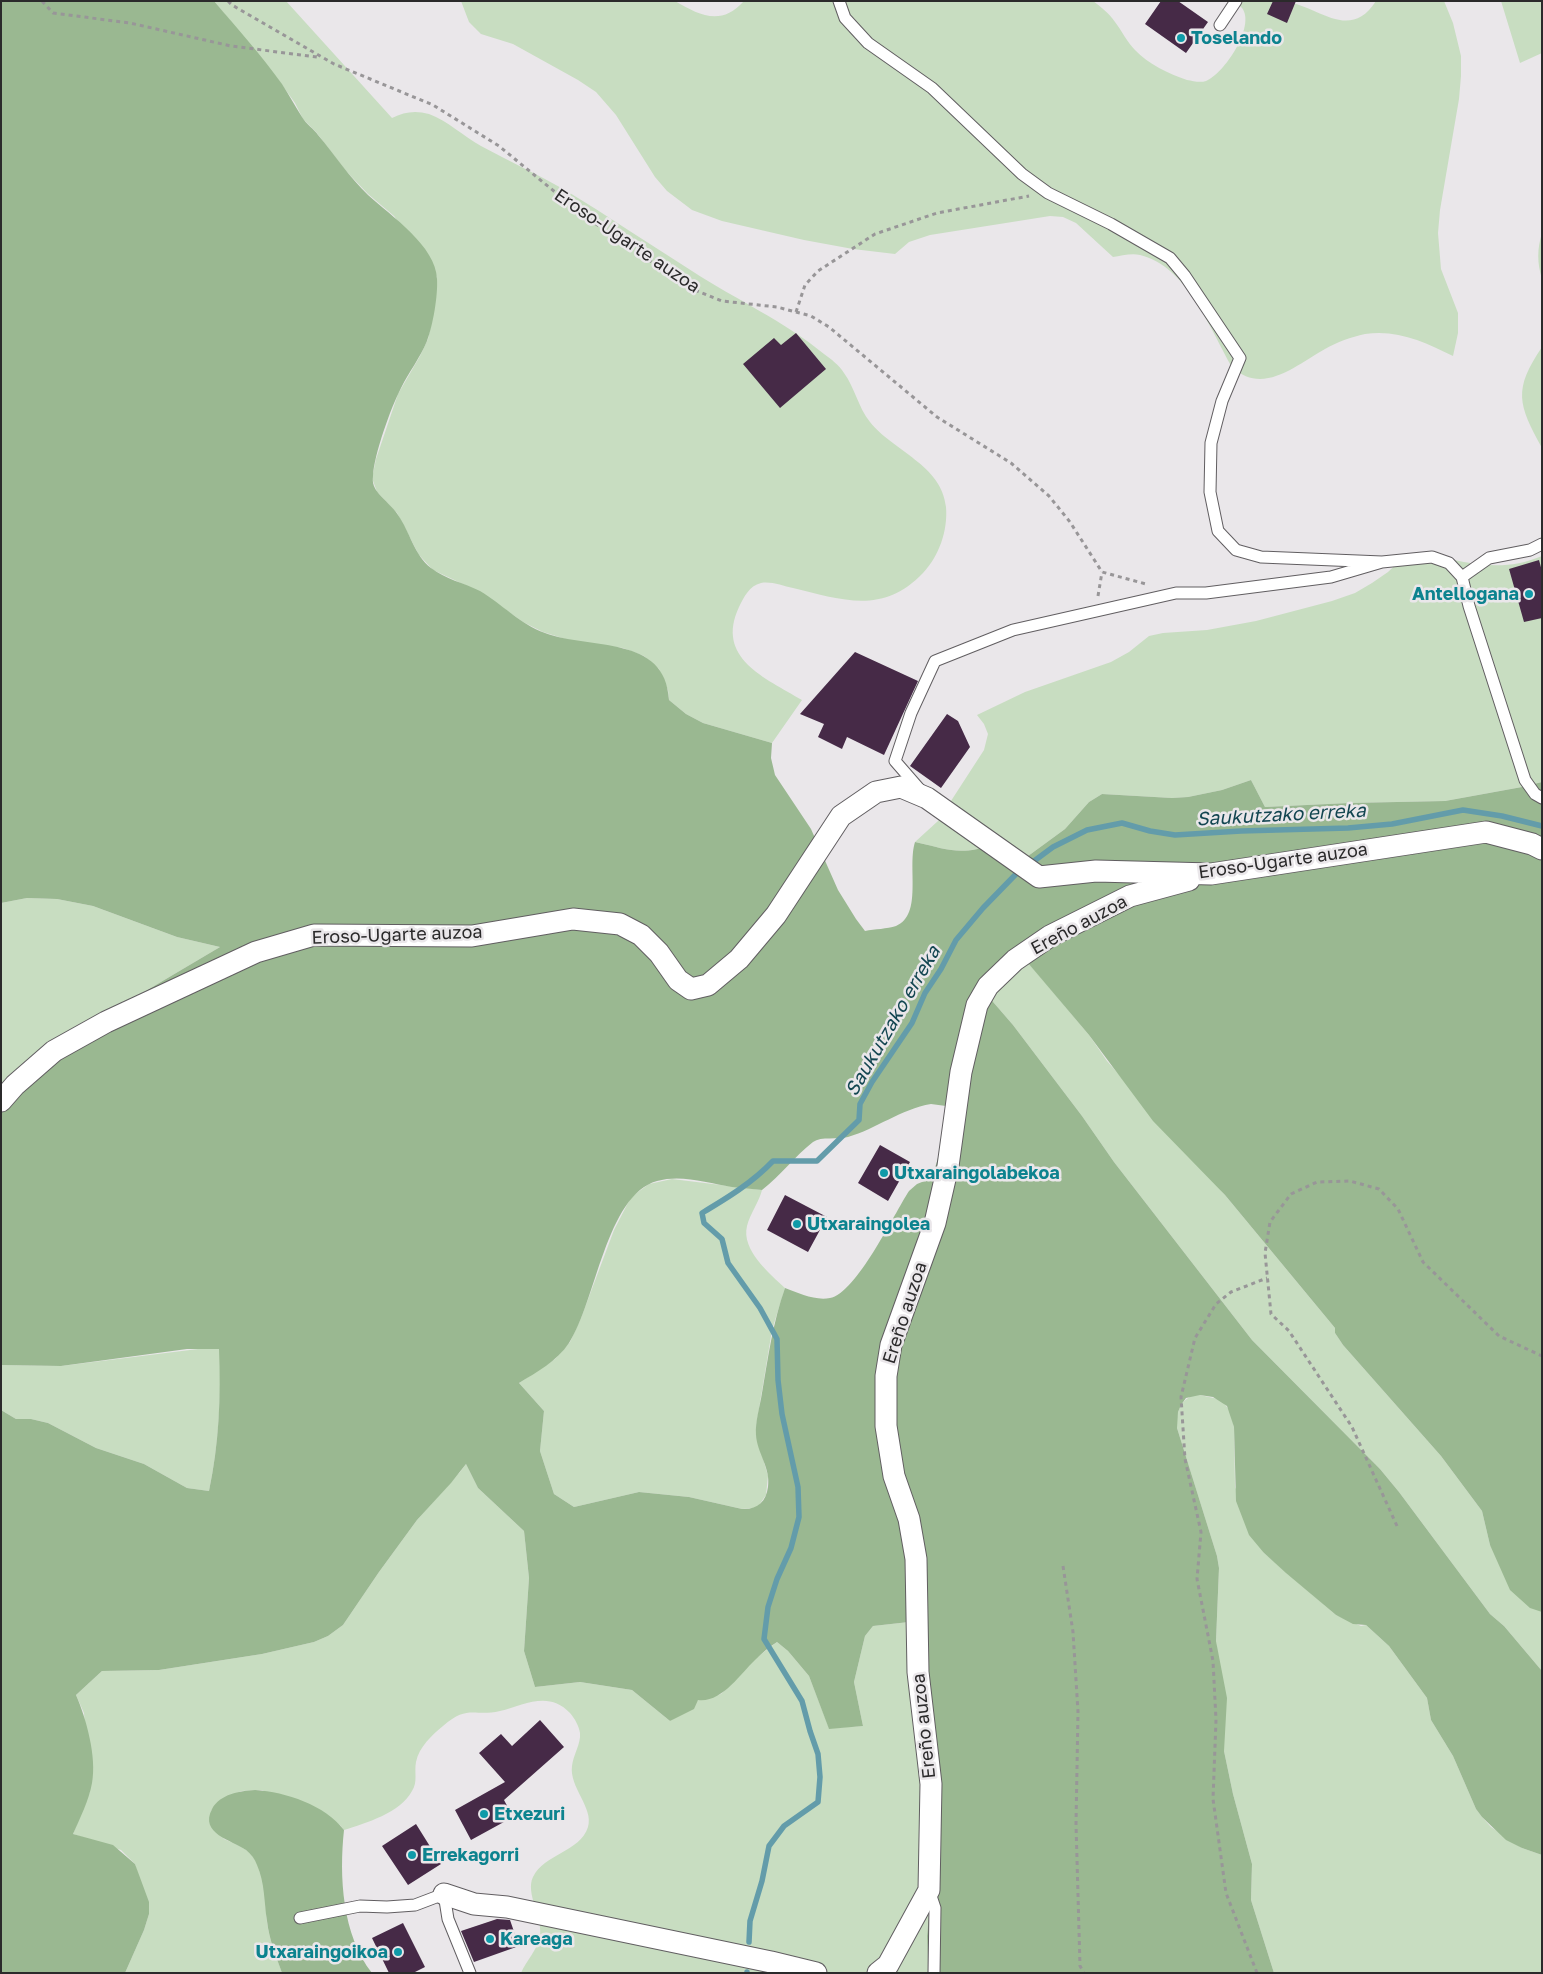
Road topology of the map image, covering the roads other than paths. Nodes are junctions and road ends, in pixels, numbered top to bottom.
1 (839, 1) edge
2 (1236, 1) edge
3 (1220, 26) dead end
4 (1542, 544) edge
5 (1382, 562) junction
6 (1462, 577) junction
7 (927, 798) junction
8 (1542, 798) edge
9 (1542, 849) edge
10 (1211, 874) junction
11 (1, 1101) edge
12 (930, 1890) junction
13 (444, 1894) junction
14 (300, 1918) dead end
15 (470, 1973) edge
16 (816, 1973) edge
17 (878, 1973) edge
18 (934, 1973) edge

1 - 5 lane, Eroso-Ugarte auzoa
2 - 3 lane
4 - 6 lane
5 - 6 lane, Eroso-Ugarte auzoa
5 - 7 lane, Eroso-Ugarte auzoa
6 - 8 lane
7 - 10 street, Eroso-Ugarte auzoa
7 - 11 street, Eroso-Ugarte auzoa
9 - 10 street, Eroso-Ugarte auzoa
10 - 12 street, Ereño auzoa
12 - 17 street, Ereño auzoa
12 - 18 lane
13 - 14 lane
13 - 15 lane
13 - 16 street

